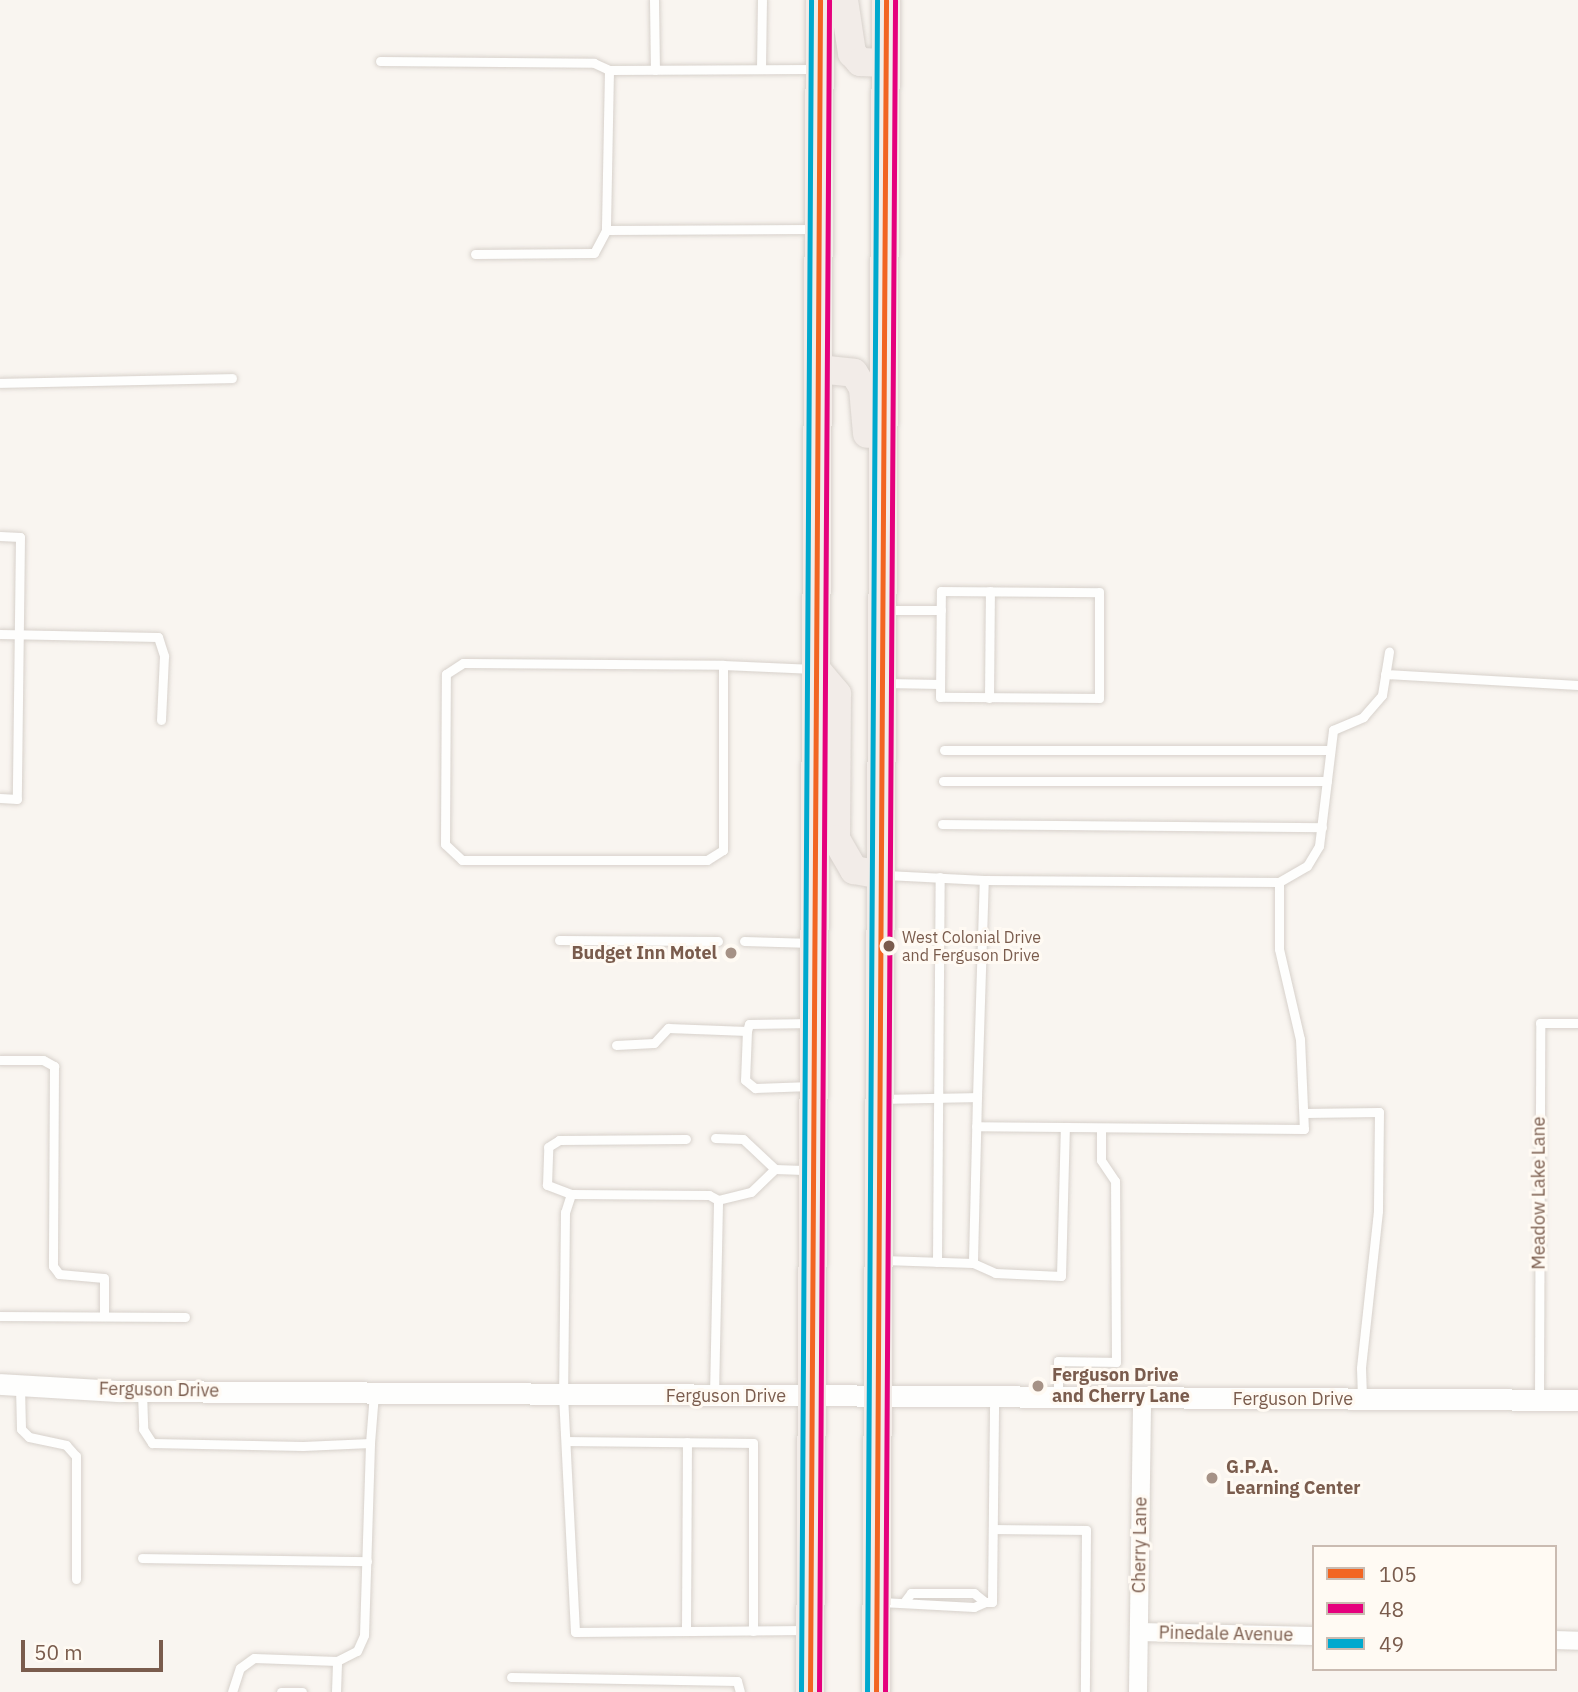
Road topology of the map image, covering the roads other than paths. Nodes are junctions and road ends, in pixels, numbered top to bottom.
1 (654, 0) edge
2 (762, 0) edge
3 (820, 0) edge
4 (844, 0) edge
5 (886, 0) edge
6 (380, 61) dead end
7 (886, 63) junction
8 (761, 69) junction
9 (820, 69) junction
10 (609, 70) junction
11 (655, 70) junction
12 (819, 229) junction
13 (606, 230) junction
14 (475, 254) dead end
15 (818, 369) junction
16 (232, 378) dead end
17 (0, 383) edge
18 (0, 536) edge
19 (883, 577) junction
20 (990, 591) junction
21 (941, 610) junction
22 (883, 611) junction
23 (0, 634) edge
24 (19, 634) junction
25 (1389, 652) dead end
26 (723, 665) junction
27 (816, 669) junction
28 (1385, 674) junction
29 (882, 683) junction
30 (940, 684) junction
31 (1578, 685) edge
32 (989, 698) junction
33 (161, 720) dead end
34 (944, 750) dead end
35 (1328, 750) junction
36 (943, 780) dead end
37 (1327, 781) junction
38 (0, 798) edge
39 (942, 824) dead end
40 (1322, 827) junction
41 (881, 875) junction
42 (940, 877) junction
43 (984, 880) junction
44 (1279, 882) junction
45 (559, 940) dead end
46 (718, 941) dead end
47 (744, 941) dead end
48 (814, 943) junction
49 (813, 1023) junction
50 (1578, 1023) edge
51 (747, 1031) junction
52 (616, 1045) dead end
53 (0, 1060) edge
54 (813, 1086) junction
55 (977, 1097) junction
56 (938, 1098) junction
57 (879, 1099) junction
58 (1304, 1113) junction
59 (976, 1126) junction
60 (1065, 1127) junction
61 (1101, 1128) junction
62 (715, 1138) dead end
63 (686, 1139) dead end
64 (775, 1169) junction
65 (813, 1171) junction
66 (571, 1194) junction
67 (718, 1200) junction
68 (878, 1260) junction
69 (937, 1262) junction
70 (973, 1263) junction
71 (0, 1316) edge
72 (104, 1316) junction
73 (185, 1317) dead end
74 (10, 1384) edge
75 (142, 1391) junction
76 (374, 1393) junction
77 (563, 1395) junction
78 (714, 1396) junction
79 (877, 1396) junction
80 (812, 1397) junction
81 (994, 1397) junction
82 (1059, 1398) junction
83 (1142, 1399) junction
84 (1362, 1400) junction
85 (1539, 1400) junction
86 (1578, 1400) edge
87 (567, 1441) junction
88 (370, 1443) junction
89 (687, 1443) junction
90 (993, 1529) junction
91 (142, 1558) dead end
92 (366, 1561) junction
93 (76, 1579) dead end
94 (941, 1593) junction
95 (905, 1601) junction
96 (985, 1602) junction
97 (876, 1603) junction
98 (941, 1606) junction
99 (753, 1630) junction
100 (810, 1630) junction
101 (686, 1631) junction
102 (1139, 1632) junction
103 (1312, 1636) edge
104 (1557, 1640) edge
105 (1578, 1641) edge
106 (337, 1661) junction
107 (511, 1676) dead end
108 (232, 1692) edge
109 (281, 1692) edge
110 (302, 1692) edge
111 (336, 1692) edge
112 (740, 1692) edge
113 (810, 1692) edge
114 (876, 1692) edge
115 (1085, 1692) edge
116 (1138, 1692) edge

1 - 11 lane
2 - 8 lane
3 - 9 highway
4 - 7 highway
5 - 7 highway
6 - 10 lane
7 - 19 highway
8 - 9 lane
8 - 11 lane
9 - 12 highway
10 - 11 lane
10 - 13 lane
12 - 13 lane
12 - 15 highway
13 - 14 lane
15 - 19 highway
15 - 27 highway
16 - 17 lane
18 - 24 lane
19 - 22 highway
20 - 21 lane
20 - 32 lane
20 - 32 lane
21 - 22 lane
21 - 30 lane
22 - 29 highway
23 - 24 lane
24 - 33 lane
24 - 38 lane
25 - 28 lane
26 - 26 lane
26 - 27 lane
27 - 41 highway
27 - 48 highway
28 - 31 lane
28 - 35 lane
29 - 30 lane
29 - 41 highway
30 - 32 lane
34 - 35 lane
35 - 37 lane
36 - 37 lane
37 - 40 lane
39 - 40 lane
40 - 44 lane
41 - 42 lane
41 - 57 highway
42 - 43 lane
42 - 56 lane
43 - 44 lane
43 - 55 lane
44 - 58 lane
45 - 46 lane
47 - 48 lane
48 - 49 highway
49 - 51 lane
49 - 54 highway
50 - 85 lane, Meadow Lake Lane
51 - 52 lane
51 - 54 lane
53 - 72 lane
54 - 65 highway
55 - 56 lane
55 - 59 lane
56 - 57 lane
56 - 69 lane
57 - 68 highway
58 - 61 lane
58 - 84 lane
59 - 60 lane
59 - 70 lane
60 - 61 lane
60 - 70 lane
61 - 82 lane
62 - 64 lane
63 - 66 lane
64 - 65 lane
64 - 67 lane
65 - 80 highway
66 - 67 lane
66 - 77 lane
67 - 78 lane
68 - 69 lane
68 - 79 highway
69 - 70 lane
71 - 72 lane
72 - 73 lane
74 - 75 street, Ferguson Drive
74 - 93 lane
75 - 76 street, Ferguson Drive
75 - 88 lane
76 - 77 street, Ferguson Drive
76 - 88 lane
77 - 78 street, Ferguson Drive
77 - 87 lane
78 - 80 street, Ferguson Drive
79 - 80 street, Ferguson Drive
79 - 81 street, Ferguson Drive
79 - 97 highway
80 - 100 highway
81 - 82 street, Ferguson Drive
81 - 90 lane
82 - 83 street, Ferguson Drive
83 - 84 street, Ferguson Drive
83 - 102 street, Cherry Lane
84 - 85 street, Ferguson Drive
85 - 86 street, Ferguson Drive
87 - 89 lane
87 - 101 lane
88 - 92 lane
89 - 99 lane
89 - 101 lane
90 - 96 lane
90 - 115 lane
91 - 92 lane
92 - 106 lane
94 - 95 lane
94 - 96 lane
94 - 98 lane
95 - 97 lane
95 - 98 lane
96 - 98 lane
97 - 114 highway
99 - 100 lane
99 - 101 lane
100 - 113 highway
102 - 103 street, Pinedale Avenue
102 - 116 street, Cherry Lane
104 - 105 street
106 - 108 lane
106 - 111 lane
107 - 112 lane
109 - 110 lane

